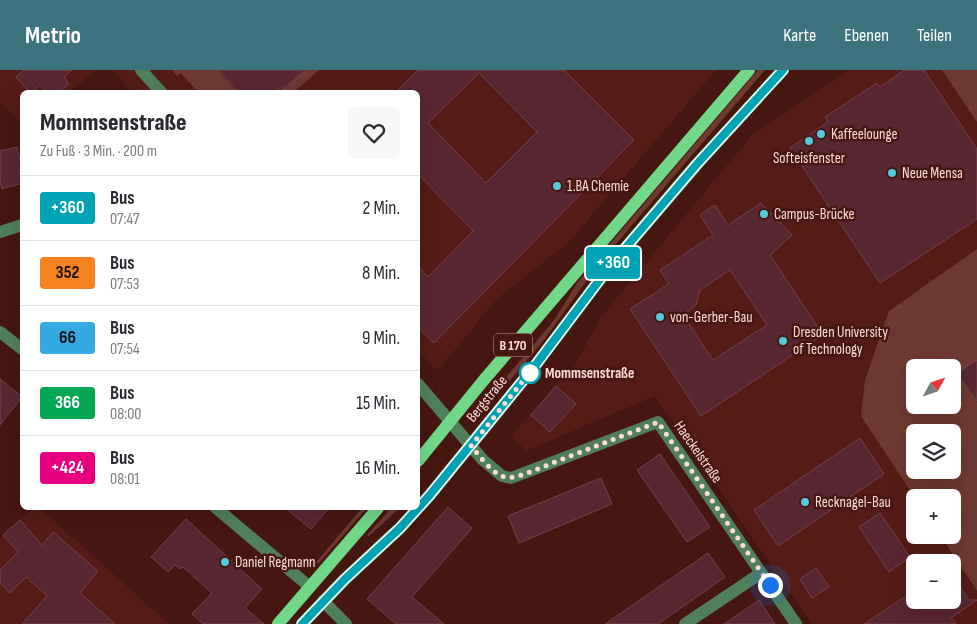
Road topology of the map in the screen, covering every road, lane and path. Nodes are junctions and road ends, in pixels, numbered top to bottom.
1 (141, 70) edge
2 (749, 70) edge
3 (783, 70) edge
4 (159, 90) edge
5 (20, 226) edge
6 (0, 232) edge
7 (0, 332) edge
8 (20, 348) edge
9 (420, 386) edge
10 (450, 421) junction
11 (471, 446) junction
12 (420, 458) edge
13 (420, 505) edge
14 (218, 510) edge
15 (376, 510) edge
16 (416, 510) edge
17 (761, 572) junction
18 (310, 587) junction
19 (323, 601) junction
20 (278, 624) edge
21 (302, 624) edge
22 (346, 624) edge
23 (685, 624) edge
24 (796, 624) edge

1 - 4 street
2 - 10 main road, B 170
3 - 11 main road, Bergstraße / B 170
5 - 6 street
7 - 8 street
9 - 10 street
10 - 11 street
10 - 12 main road, B 170
11 - 13 main road, Bergstraße / B 170
11 - 17 street, Haeckelstraße
14 - 18 street
15 - 18 main road
16 - 19 main road, Bergstraße / B 170
17 - 23 street
17 - 24 street, Haeckelstraße
18 - 20 main road
19 - 21 main road, Bergstraße / B 170
19 - 22 street

